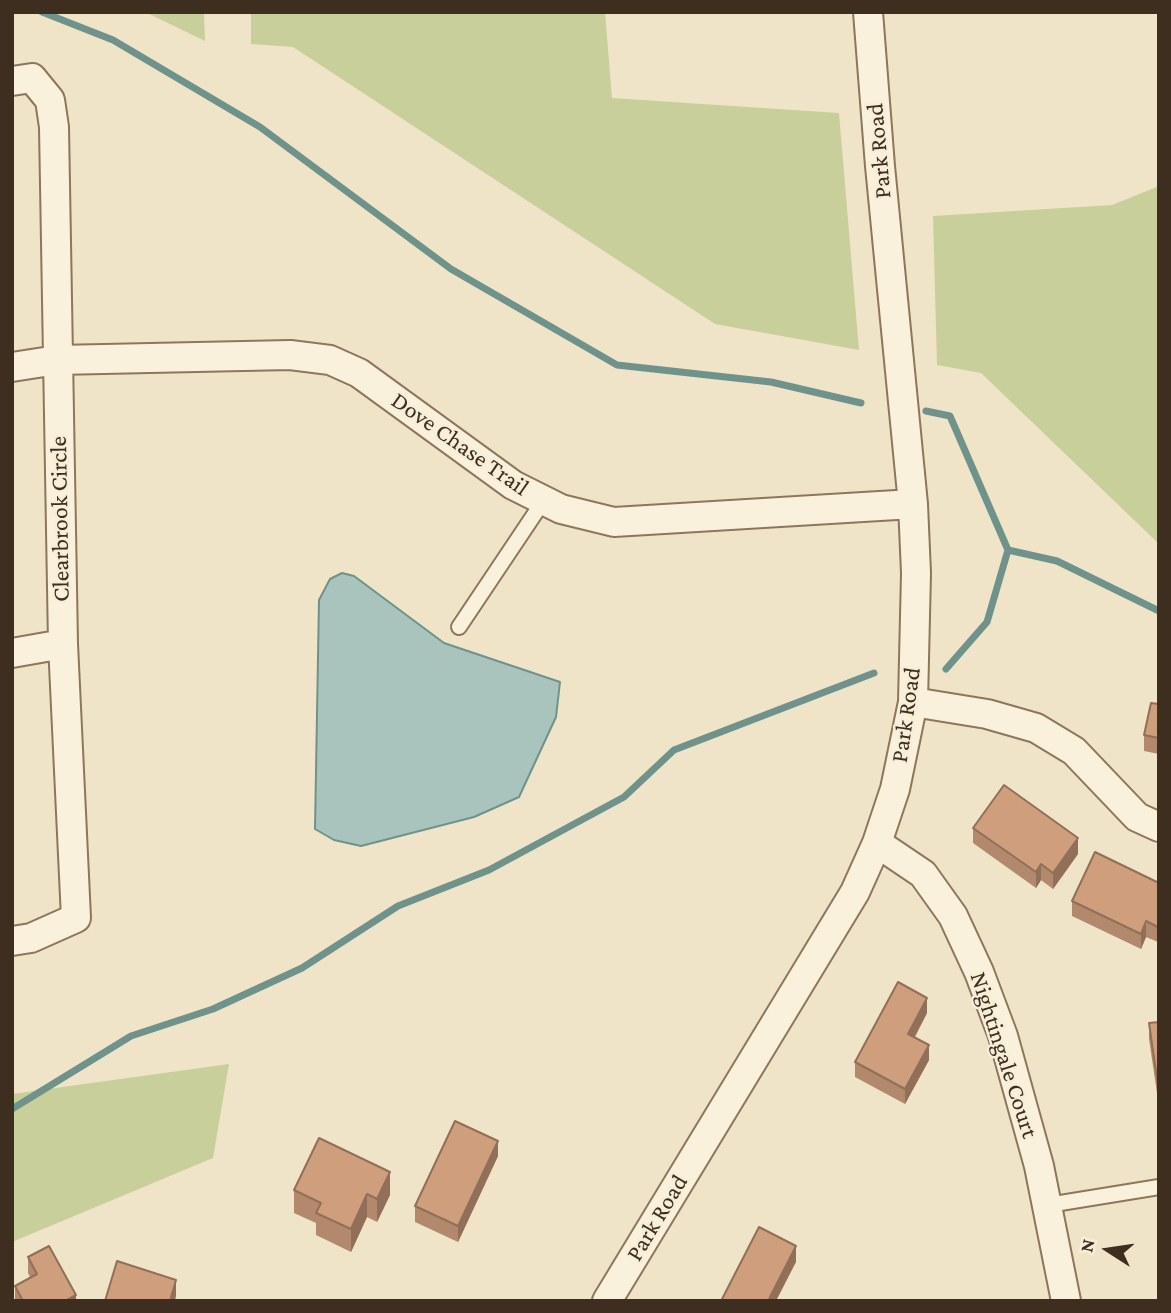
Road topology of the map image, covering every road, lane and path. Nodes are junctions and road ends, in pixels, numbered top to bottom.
1 (868, 12) edge
2 (12, 81) edge
3 (57, 360) junction
4 (12, 367) edge
5 (544, 500) junction
6 (913, 504) junction
7 (459, 627) dead end
8 (63, 644) junction
9 (12, 653) edge
10 (913, 702) junction
11 (1159, 827) edge
12 (877, 843) junction
13 (12, 942) edge
14 (1159, 1187) edge
15 (1048, 1205) junction
16 (607, 1301) edge
17 (1066, 1301) edge

1 - 6 street, Park Road
2 - 3 street, Clearbrook Circle
3 - 4 street, Dove Chase Trail
3 - 5 street, Dove Chase Trail
3 - 8 street, Clearbrook Circle
5 - 6 street, Dove Chase Trail
5 - 7 lane
6 - 10 street, Park Road
8 - 9 street
8 - 13 street, Clearbrook Circle
10 - 11 street
10 - 12 street, Park Road
12 - 15 street, Nightingale Court
12 - 16 street, Park Road
14 - 15 lane
15 - 17 street, Nightingale Court

